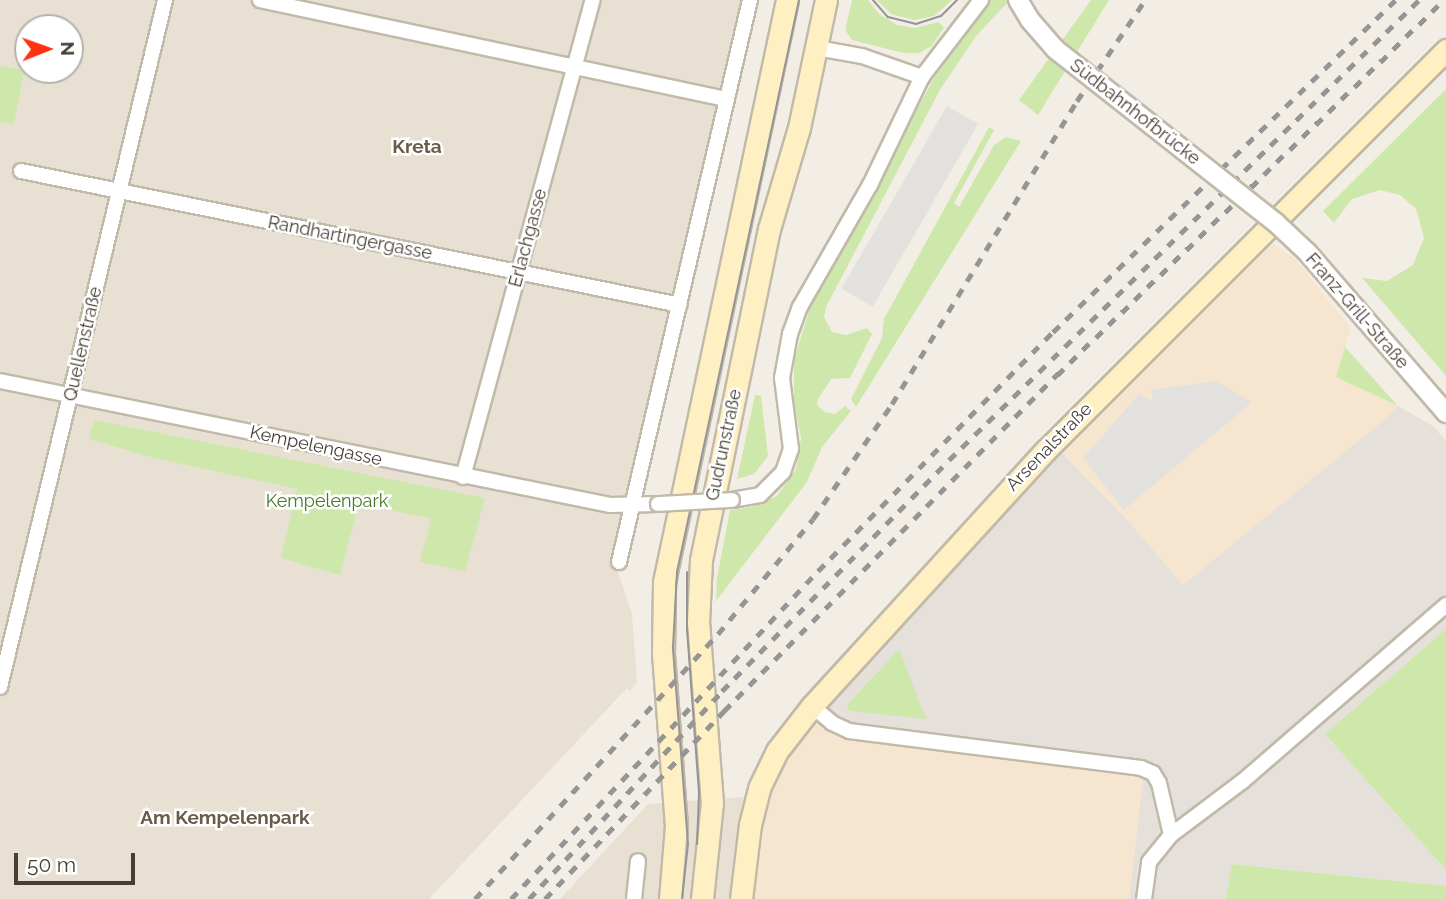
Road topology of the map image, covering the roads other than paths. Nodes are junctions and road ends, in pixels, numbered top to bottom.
1 (165, 0) edge
2 (261, 0) edge
3 (593, 0) edge
4 (750, 0) edge
5 (787, 0) edge
6 (826, 0) edge
7 (981, 0) edge
8 (1018, 0) edge
9 (817, 48) junction
10 (1446, 50) edge
11 (575, 66) junction
12 (922, 77) junction
13 (727, 99) junction
14 (21, 171) dead end
15 (120, 192) junction
16 (1264, 213) joint
17 (519, 272) junction
18 (680, 305) junction
19 (0, 381) edge
20 (71, 396) junction
21 (1446, 413) edge
22 (463, 477) junction
23 (633, 507) junction
24 (620, 562) dead end
25 (1446, 605) edge
26 (0, 687) edge
27 (812, 706) junction
28 (1171, 835) junction
29 (638, 861) dead end
30 (634, 899) edge
31 (670, 899) edge
32 (702, 899) edge
33 (741, 899) edge
34 (1144, 899) edge

1 - 15 street, Quellenstraße
2 - 11 street
3 - 11 street, Erlachgasse
4 - 13 street
5 - 31 main road, Gudrunstraße
6 - 9 main road, Gudrunstraße
7 - 12 street, Kempelengasse
8 - 16 street, Südbahnhofbrücke, bridge
9 - 12 street
9 - 32 main road, Gudrunstraße
10 - 27 main road, Arsenalstraße
11 - 13 street
11 - 17 street, Erlachgasse
12 - 23 street, Kempelengasse, bridge
13 - 18 street
14 - 15 street, Randhartingergasse
15 - 17 street, Randhartingergasse
15 - 20 street, Quellenstraße
16 - 21 street, Franz-Grill-Straße, bridge
17 - 18 street, Randhartingergasse
17 - 22 street, Erlachgasse
18 - 23 street
19 - 20 street, Kempelengasse
20 - 22 street, Kempelengasse
20 - 26 street, Quellenstraße
22 - 23 street, Kempelengasse
23 - 24 street
25 - 28 street
27 - 28 street
27 - 33 main road, Arsenalstraße
28 - 34 street
29 - 30 street

